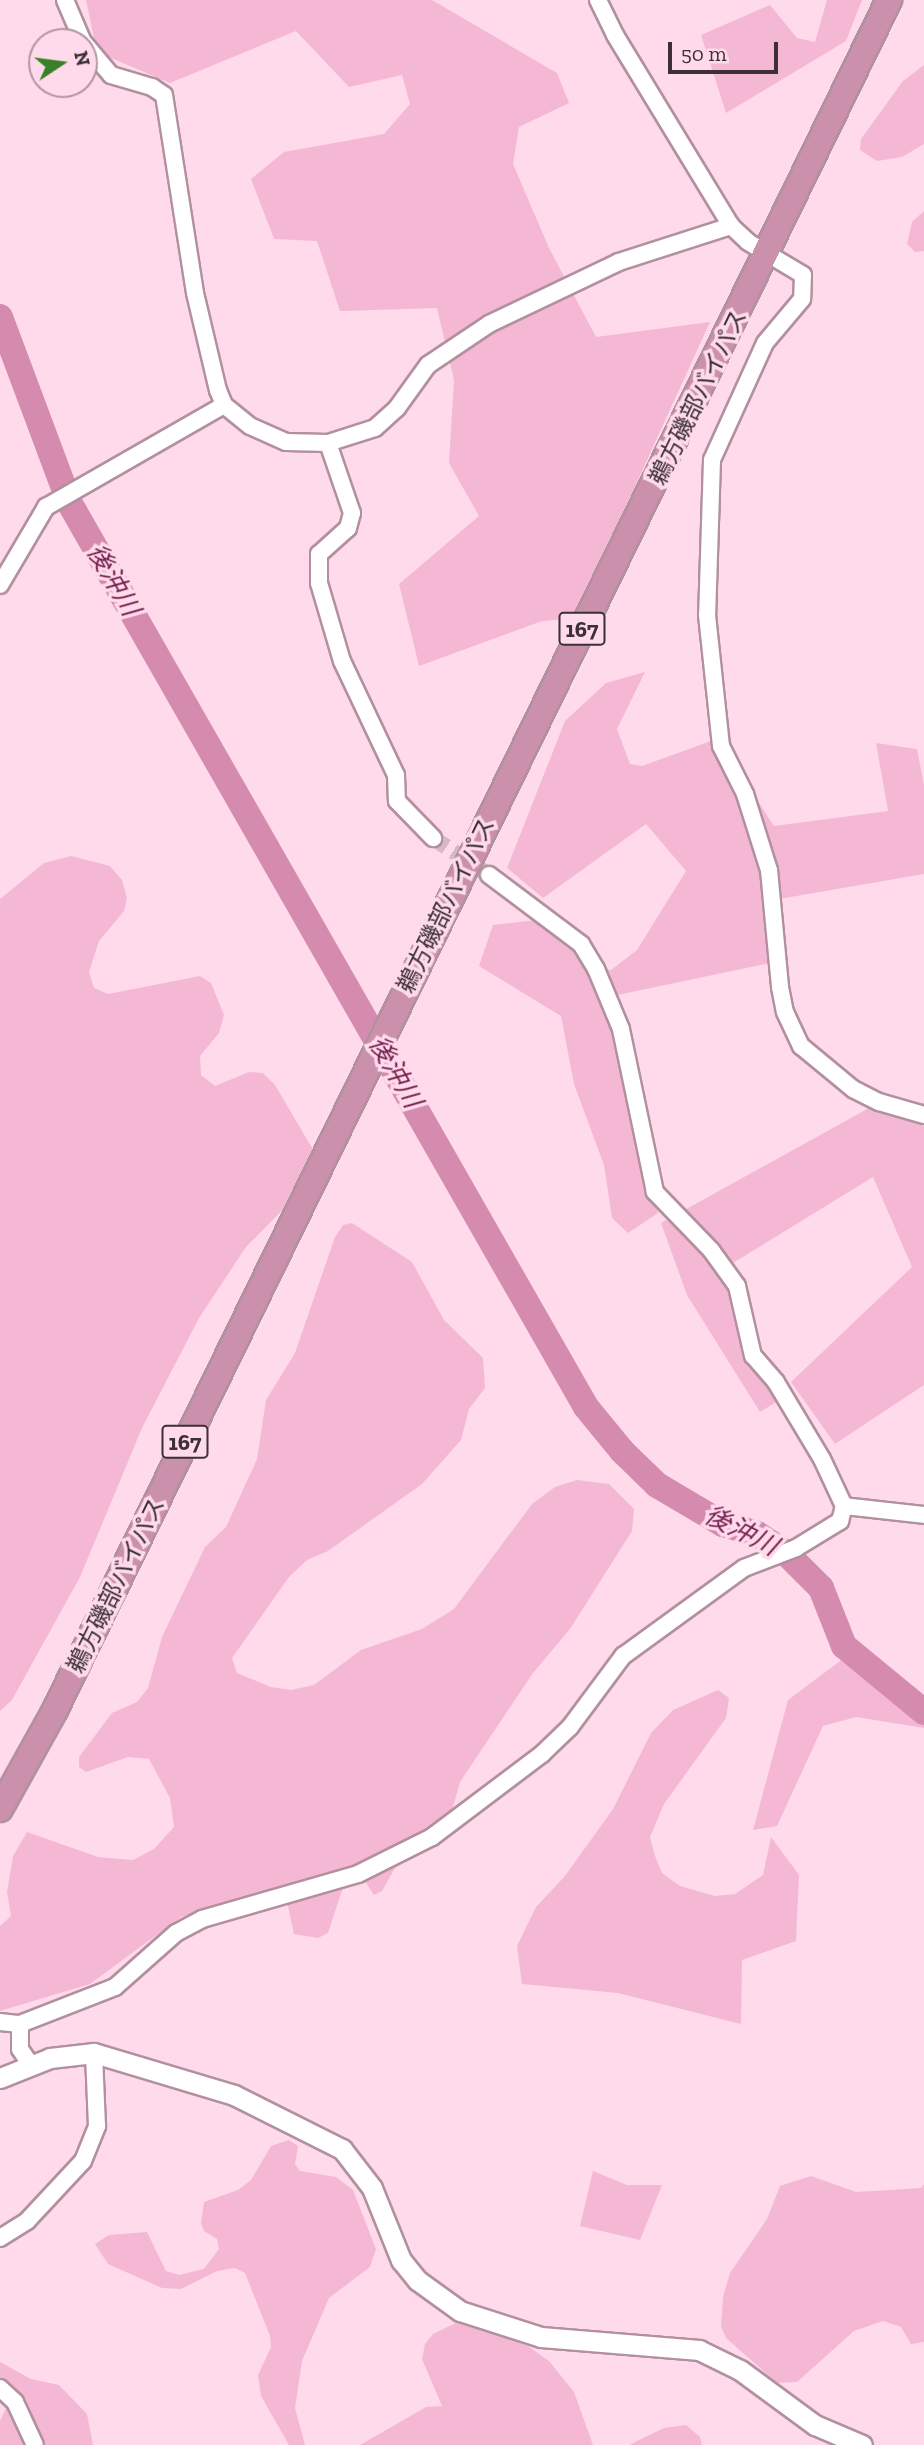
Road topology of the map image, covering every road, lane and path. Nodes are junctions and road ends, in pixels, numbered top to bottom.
1 (65, 0) edge
2 (598, 0) edge
3 (889, 0) edge
4 (77, 28) edge
5 (98, 60) edge
6 (731, 226) junction
7 (768, 255) junction
8 (223, 405) junction
9 (328, 443) junction
10 (0, 585) edge
11 (433, 838) tunnel mouth
12 (489, 876) tunnel mouth
13 (924, 1115) edge
14 (844, 1506) junction
15 (924, 1515) edge
16 (0, 1809) edge
17 (0, 2022) edge
18 (20, 2024) junction
19 (94, 2053) junction
20 (30, 2064) junction
21 (0, 2078) edge
22 (0, 2238) edge
23 (0, 2388) edge
24 (36, 2445) edge
25 (862, 2445) edge

1 - 4 street
2 - 6 street
3 - 7 highway, 鵜方磯部バイパス / 167
5 - 8 street
6 - 7 street
6 - 9 street
7 - 13 street
7 - 16 highway, 鵜方磯部バイパス / 167
8 - 9 street
8 - 10 street
9 - 11 street
12 - 14 street
14 - 15 street
14 - 18 street
17 - 18 street
18 - 20 street
19 - 20 street
19 - 22 street
19 - 25 street
20 - 21 street
23 - 24 street

